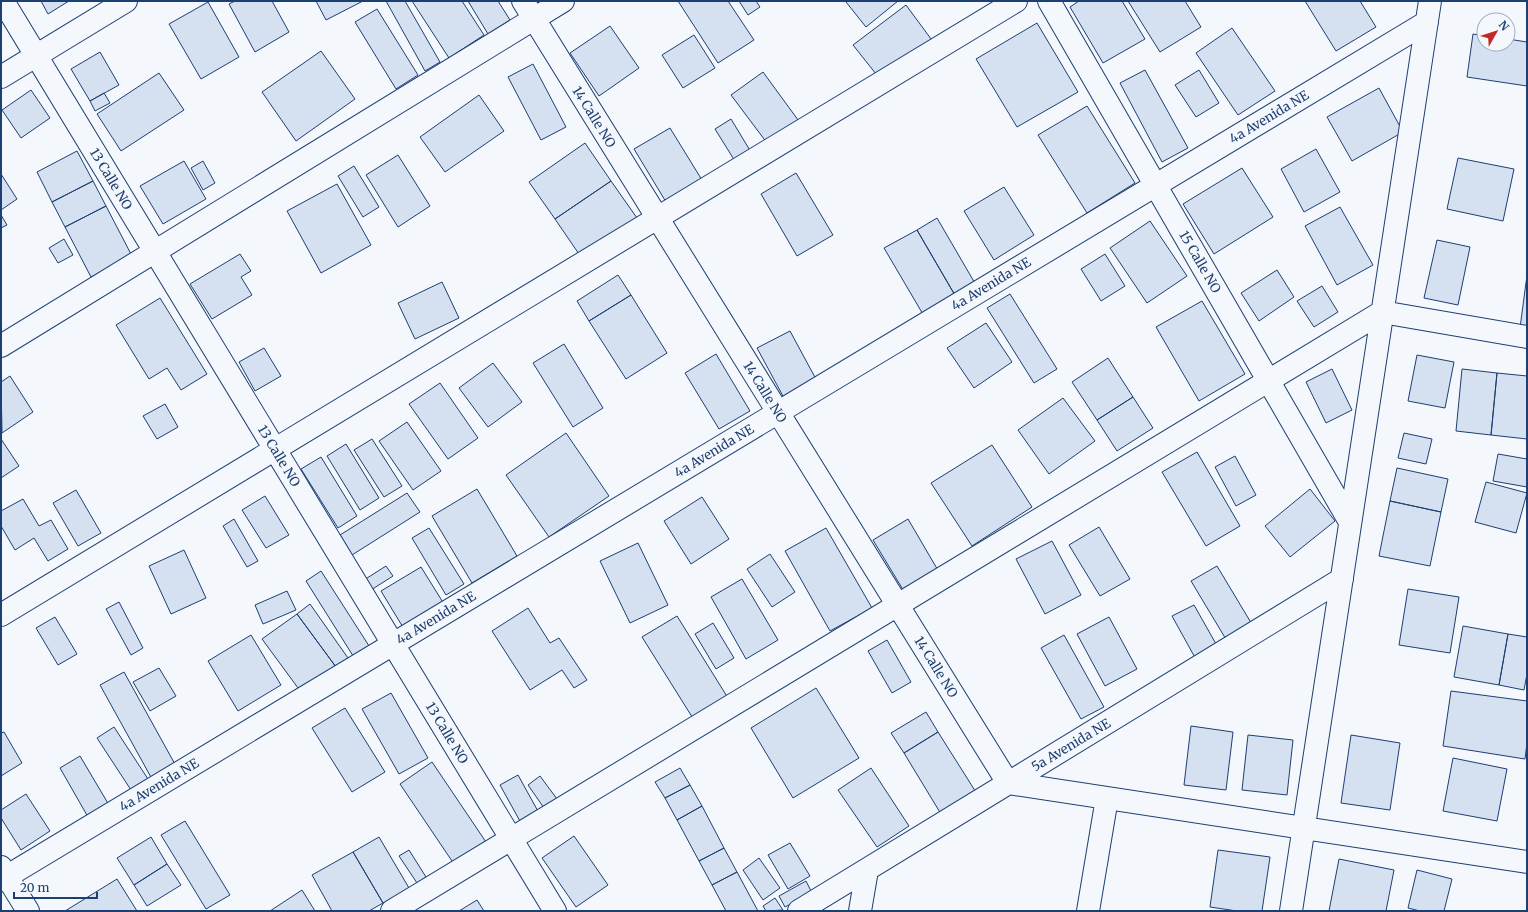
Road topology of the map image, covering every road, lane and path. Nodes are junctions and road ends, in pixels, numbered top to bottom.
1 (3, 1) edge
2 (126, 1) edge
3 (563, 1) edge
4 (1016, 1) edge
5 (1049, 1) edge
6 (1430, 1) edge
7 (528, 10) edge
8 (1427, 22) junction
9 (36, 56) junction
10 (1, 77) edge
11 (1156, 185) junction
12 (657, 218) junction
13 (155, 251) junction
14 (1382, 312) junction
15 (1527, 338) edge
16 (1, 346) edge
17 (1269, 381) junction
18 (778, 412) junction
19 (275, 449) junction
20 (1350, 522) junction
21 (1342, 579) junction
22 (898, 605) junction
23 (1, 615) edge
24 (393, 644) junction
25 (1008, 783) junction
26 (1107, 798) junction
27 (1304, 828) junction
28 (511, 839) junction
29 (1527, 862) edge
30 (867, 870) junction
31 (3, 874) edge
32 (28, 911) edge
33 (392, 911) edge
34 (555, 911) edge
35 (799, 911) edge
36 (860, 911) edge
37 (1088, 911) edge
38 (1291, 911) edge

1 - 9 street, 13 Calle NO
2 - 9 street
3 - 7 street
4 - 12 street
5 - 11 street, 15 Calle NO
6 - 8 street
7 - 12 street, 14 Calle NO
7 - 13 street
8 - 11 street, 4a Avenida NE
8 - 14 street
9 - 10 street
9 - 13 street, 13 Calle NO
11 - 17 street, 15 Calle NO
11 - 18 street, 4a Avenida NE
12 - 18 street, 14 Calle NO
12 - 19 street
13 - 16 street
13 - 19 street, 13 Calle NO
14 - 15 street
14 - 17 street
14 - 20 street
17 - 20 street, 15 Calle NO
17 - 22 street
18 - 22 street, 14 Calle NO
18 - 24 street, 4a Avenida NE
19 - 23 street
19 - 24 street, 13 Calle NO
20 - 21 street
21 - 25 street, 5a Avenida NE
21 - 27 street
22 - 25 street, 14 Calle NO
22 - 28 street
24 - 28 street, 13 Calle NO
24 - 31 street, 4a Avenida NE
25 - 26 street
25 - 30 street, 5a Avenida NE
26 - 27 street
26 - 37 street
27 - 29 street
27 - 38 street
28 - 33 street
28 - 34 street, 13 Calle NO
30 - 35 street, 5a Avenida NE
30 - 36 street
31 - 32 street

